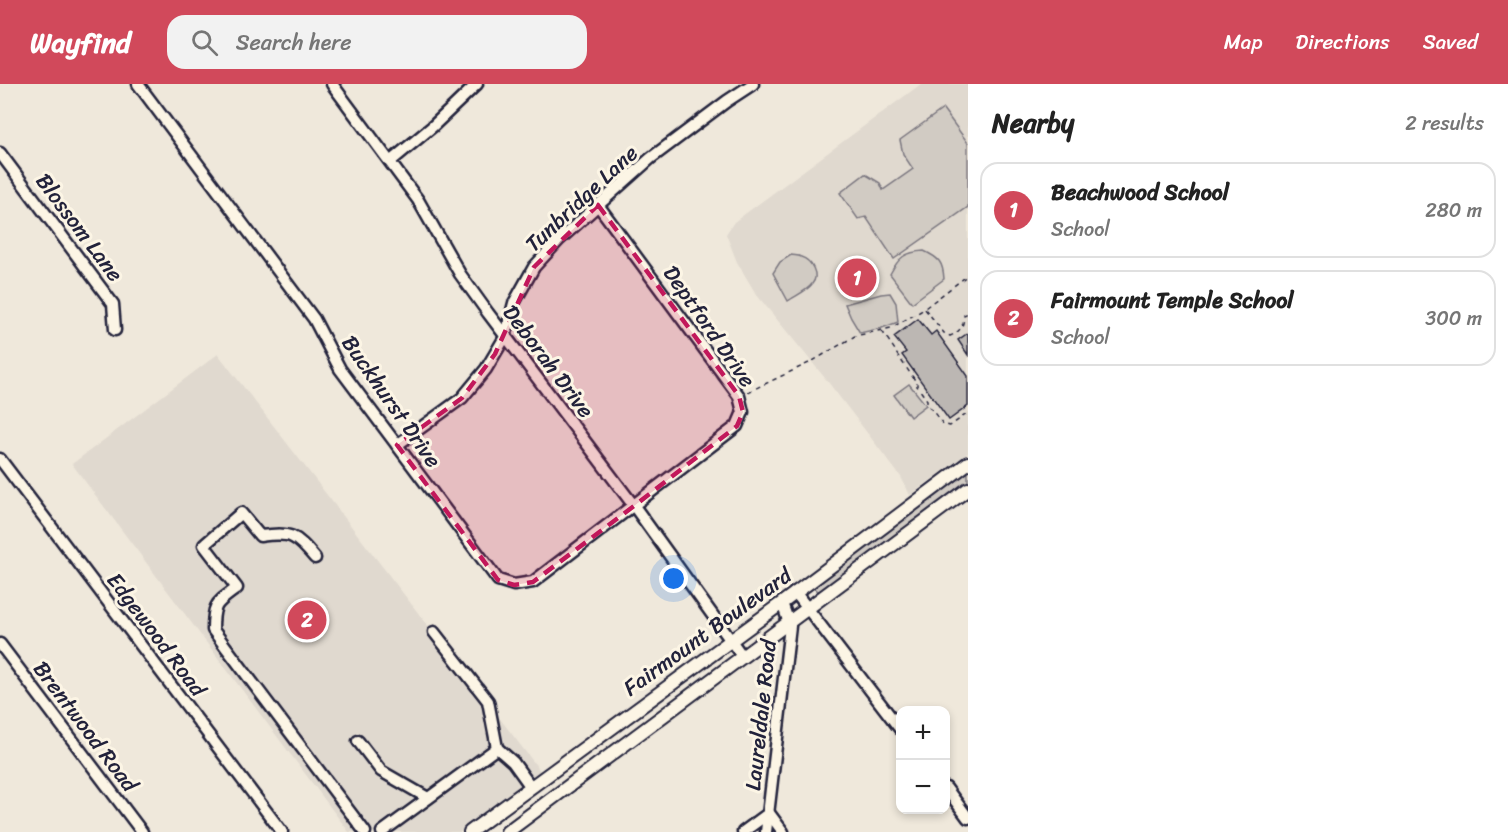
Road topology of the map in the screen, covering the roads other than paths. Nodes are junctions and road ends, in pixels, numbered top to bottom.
1 (138, 84) edge
2 (332, 84) edge
3 (477, 84) edge
4 (753, 84) edge
5 (0, 153) edge
6 (391, 161) junction
7 (598, 205) junction
8 (115, 330) dead end
9 (505, 337) junction
10 (397, 445) junction
11 (0, 459) edge
12 (968, 463) edge
13 (968, 489) edge
14 (634, 506) junction
15 (315, 558) dead end
16 (795, 592) junction
17 (782, 603) junction
18 (808, 608) junction
19 (789, 622) junction
20 (434, 632) dead end
21 (730, 640) junction
22 (0, 644) edge
23 (742, 656) junction
24 (896, 724) edge
25 (358, 741) dead end
26 (496, 748) junction
27 (531, 787) junction
28 (950, 795) edge
29 (428, 798) junction
30 (769, 813) junction
31 (968, 818) edge
32 (142, 832) edge
33 (282, 832) edge
34 (365, 832) edge
35 (382, 832) edge
36 (470, 832) edge
37 (507, 832) edge
38 (743, 832) edge
39 (766, 832) edge
40 (783, 832) edge

1 - 10 street, Buckhurst Drive
2 - 6 street, Deborah Drive
3 - 6 street
4 - 7 street, Tunbridge Lane
5 - 8 street, Blossom Lane
6 - 9 street, Deborah Drive
7 - 9 street, Tunbridge Lane
7 - 14 street, Deptford Drive
9 - 10 street, Tunbridge Lane
9 - 14 street, Deborah Drive
10 - 14 street, Buckhurst Drive
11 - 33 street, Edgewood Road
12 - 16 main road, Fairmount Boulevard
13 - 18 main road, Fairmount Boulevard
14 - 21 street, Deborah Drive
15 - 34 street
16 - 17 main road, Fairmount Boulevard
16 - 18 street
17 - 19 street, Laureldale Road
17 - 21 main road, Fairmount Boulevard
18 - 19 main road, Fairmount Boulevard
18 - 24 street
19 - 23 main road, Fairmount Boulevard
19 - 30 street, Laureldale Road
20 - 26 street
21 - 23 street, Deborah Drive
21 - 27 main road, Fairmount Boulevard
22 - 32 street, Brentwood Road
23 - 37 main road, Fairmount Boulevard
25 - 29 street
26 - 27 street
26 - 29 street
27 - 36 main road, Fairmount Boulevard
28 - 31 street
29 - 35 street
30 - 38 street
30 - 39 street, Laureldale Road
30 - 40 street

